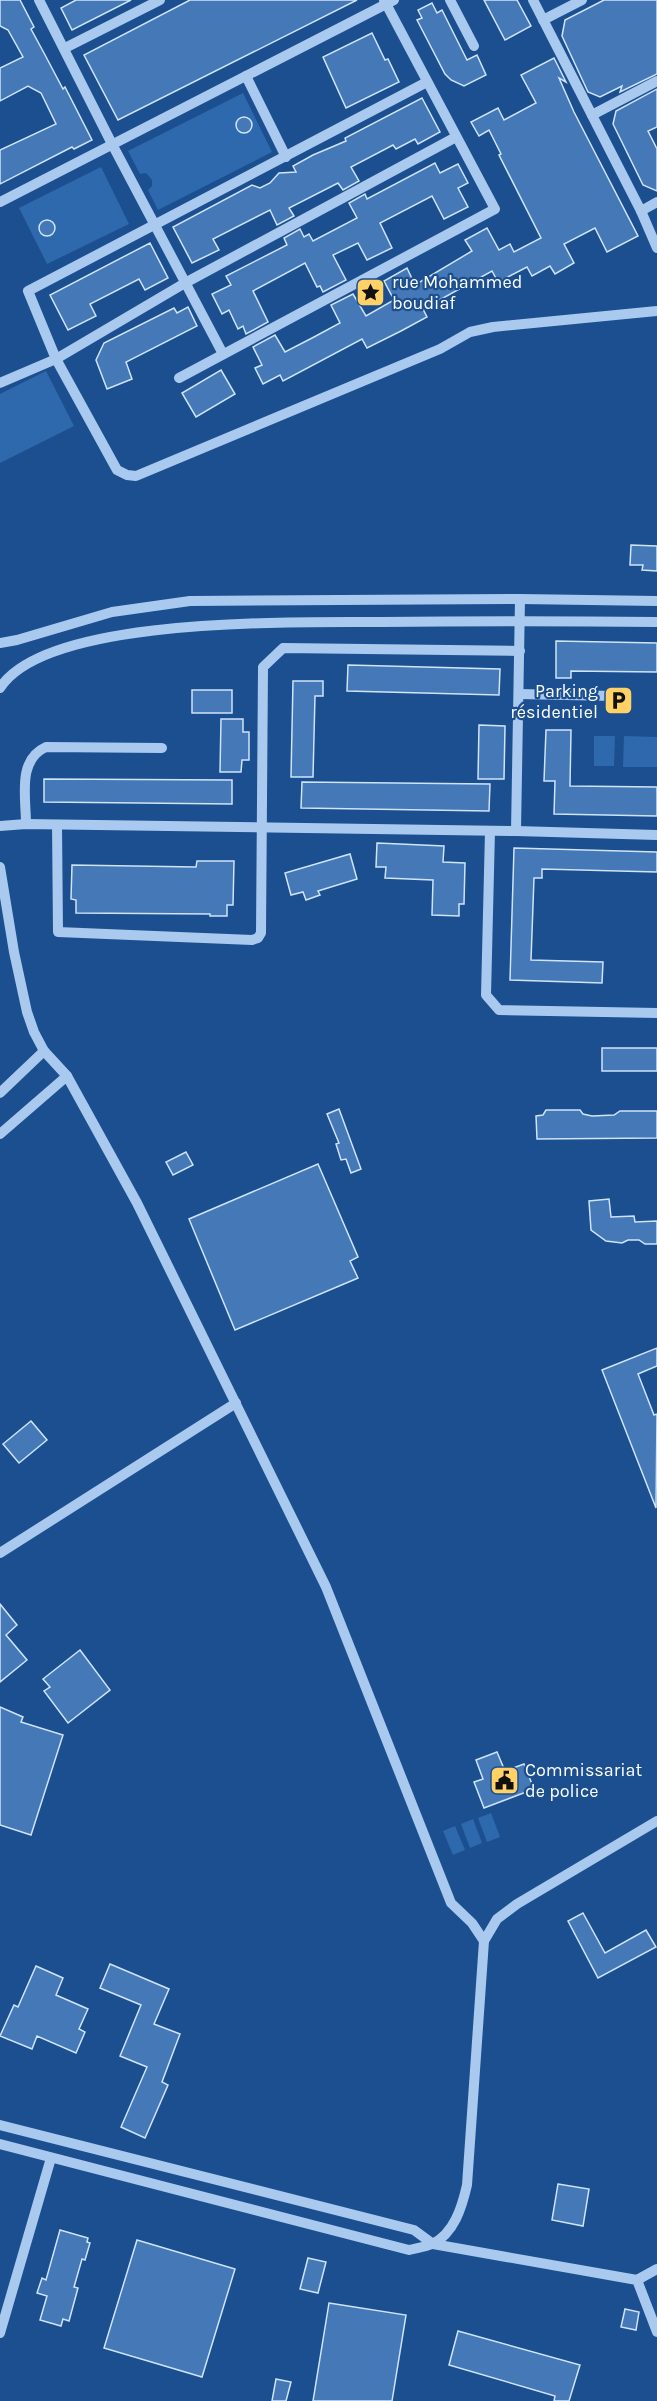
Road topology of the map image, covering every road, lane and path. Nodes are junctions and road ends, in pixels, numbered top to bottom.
1 (39, 0) edge
2 (160, 0) edge
3 (450, 0) edge
4 (533, 0) edge
5 (582, 0) edge
6 (388, 1) edge
7 (543, 20) junction
8 (474, 46) dead end
9 (65, 48) junction
10 (246, 76) junction
11 (657, 81) edge
12 (427, 82) junction
13 (592, 115) junction
14 (456, 137) junction
15 (111, 144) junction
16 (286, 157) junction
17 (0, 202) edge
18 (657, 202) edge
19 (641, 211) junction
20 (155, 224) junction
21 (657, 248) edge
22 (185, 283) junction
23 (657, 311) edge
24 (223, 354) junction
25 (56, 358) junction
26 (179, 378) dead end
27 (0, 383) edge
28 (520, 599) junction
29 (657, 601) edge
30 (519, 620) junction
31 (657, 622) edge
32 (0, 643) edge
33 (520, 651) junction
34 (0, 688) edge
35 (519, 694) junction
36 (613, 696) dead end
37 (162, 748) dead end
38 (26, 824) junction
39 (57, 825) junction
40 (0, 826) edge
41 (261, 827) junction
42 (490, 831) junction
43 (516, 831) junction
44 (657, 835) edge
45 (0, 867) edge
46 (657, 1013) edge
47 (45, 1051) junction
48 (67, 1076) junction
49 (0, 1093) edge
50 (0, 1134) edge
51 (236, 1403) junction
52 (0, 1553) edge
53 (657, 1821) edge
54 (484, 1941) junction
55 (0, 2125) edge
56 (0, 2144) edge
57 (51, 2158) junction
58 (433, 2244) junction
59 (657, 2269) edge
60 (637, 2280) junction
61 (657, 2332) edge
62 (0, 2333) edge

1 - 9 street
2 - 9 street
3 - 8 street
4 - 7 street
5 - 7 street
6 - 10 street
6 - 12 street
7 - 13 street
9 - 15 street
10 - 15 street
10 - 16 street
11 - 13 street
12 - 14 street
12 - 16 street
13 - 19 street
14 - 22 street
14 - 24 street
15 - 17 street
15 - 20 street
16 - 20 street
18 - 19 street
19 - 21 street
20 - 22 street
20 - 25 street
22 - 24 street
22 - 25 street
23 - 25 street
24 - 26 street
25 - 27 street
28 - 29 street
28 - 30 street
28 - 32 street
30 - 31 street
30 - 33 street
30 - 34 street
33 - 35 street
33 - 41 street
35 - 36 street
35 - 43 street
37 - 38 street
38 - 39 street
38 - 40 street
39 - 41 street
39 - 41 street
41 - 42 street
42 - 43 street
42 - 46 street
43 - 44 street
45 - 47 street
47 - 48 street
47 - 49 street
48 - 50 street
48 - 51 street
51 - 52 street
51 - 54 street
53 - 54 street
54 - 58 street
55 - 58 street
56 - 57 street
57 - 58 street
57 - 62 street
58 - 60 street
59 - 60 street
60 - 61 street

